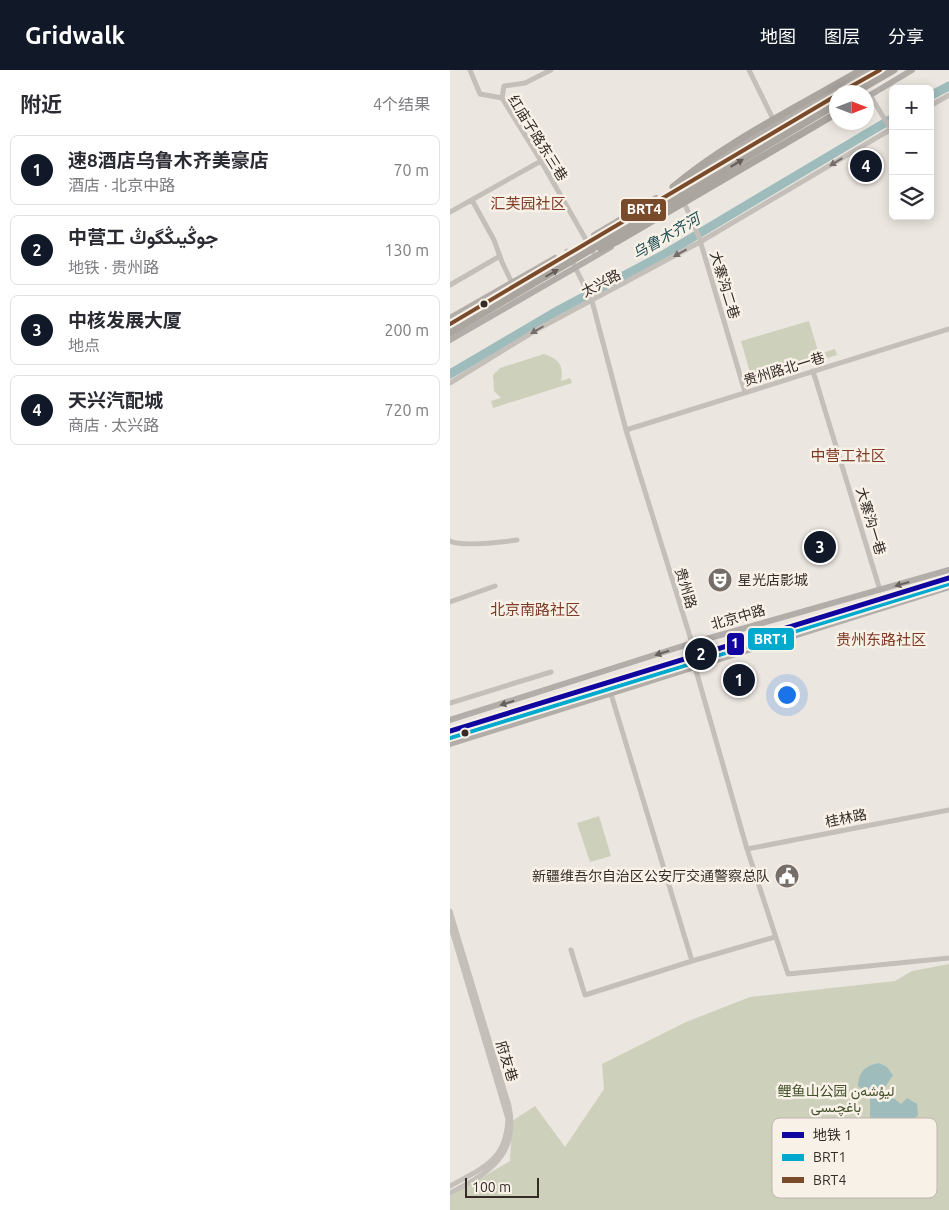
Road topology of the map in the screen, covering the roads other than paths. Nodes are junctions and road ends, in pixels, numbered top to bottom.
1 (470, 70) edge
2 (551, 70) edge
3 (749, 70) edge
4 (861, 70) edge
5 (870, 70) edge
6 (880, 70) edge
7 (894, 70) edge
8 (912, 70) edge
9 (853, 85) edge
10 (868, 85) edge
11 (874, 92) edge
12 (949, 95) edge
13 (502, 98) junction
14 (829, 99) edge
15 (934, 104) edge
16 (874, 105) edge
17 (829, 108) edge
18 (829, 118) edge
19 (829, 118) edge
20 (776, 124) junction
21 (889, 126) edge
22 (889, 130) edge
23 (541, 162) junction
24 (677, 186) junction
25 (472, 200) junction
26 (656, 201) junction
27 (686, 203) junction
28 (450, 212) edge
29 (700, 239) junction
30 (586, 240) junction
31 (591, 250) junction
32 (567, 251) junction
33 (500, 256) junction
34 (596, 257) junction
35 (576, 268) junction
36 (512, 282) junction
37 (450, 285) edge
38 (592, 300) junction
39 (450, 318) edge
40 (450, 324) edge
41 (949, 329) edge
42 (450, 333) edge
43 (450, 340) edge
44 (813, 372) junction
45 (450, 383) edge
46 (745, 392) junction
47 (626, 430) junction
48 (517, 540) dead end
49 (450, 541) edge
50 (949, 570) edge
51 (495, 586) dead end
52 (949, 587) edge
53 (880, 590) junction
54 (450, 602) edge
55 (692, 643) junction
56 (695, 666) junction
57 (551, 672) dead end
58 (611, 694) junction
59 (450, 703) edge
60 (450, 720) edge
61 (450, 744) edge
62 (949, 810) edge
63 (747, 849) junction
64 (450, 912) edge
65 (450, 924) edge
66 (775, 937) junction
67 (571, 950) dead end
68 (949, 958) edge
69 (692, 961) junction
70 (450, 1186) edge
71 (450, 1193) edge

1 - 13 street, 红庙子路东三巷
2 - 13 street
3 - 20 street
4 - 26 highway, bridge
5 - 20 main road
6 - 9 highway
7 - 10 highway
8 - 11 main road
12 - 15 street
13 - 23 street, 红庙子路东三巷
14 - 26 highway, bridge
16 - 21 street
31 -> 17 highway, bridge
18 - 31 highway, bridge
19 - 27 main road
20 - 24 main road
22 -> 29 street, 太兴路
23 - 25 street
23 - 30 street, 红庙子路东三巷
24 - 27 street, 大寨沟二巷
24 - 30 main road
25 - 28 street
25 - 33 street
26 - 40 highway, bridge
27 - 29 street, 大寨沟二巷
27 - 34 main road
29 -> 38 street, 太兴路
29 - 46 street, 大寨沟二巷
30 - 32 main road
30 - 34 street, 红庙子路东三巷
42 -> 31 highway, bridge
32 - 35 street, 贵州路
32 - 36 main road
33 - 36 street
33 - 37 street
34 - 35 main road
35 - 38 street, 贵州路
35 - 43 main road
36 - 39 main road
38 -> 45 street, 太兴路
38 - 47 street, 贵州路
41 - 44 street, 贵州路北一巷
44 - 46 street, 贵州路北一巷
44 - 53 street, 大寨沟一巷
46 - 47 street, 贵州路北一巷
47 - 55 street, 贵州路
48 - 49 street
50 -> 53 main road, 北京中路
51 - 54 street
52 - 56 main road
53 - 55 main road, 北京中路
55 - 56 street, 贵州路
55 -> 60 main road, 北京中路
56 - 58 main road
56 - 63 street, 贵州路
57 - 59 street
58 - 61 main road
58 - 69 street
62 - 63 street, 桂林路
63 - 66 street, 贵州路
64 - 71 street, 府友巷
65 - 70 street, 府友巷
66 - 68 street, 贵州路
66 - 69 street
67 - 69 street

